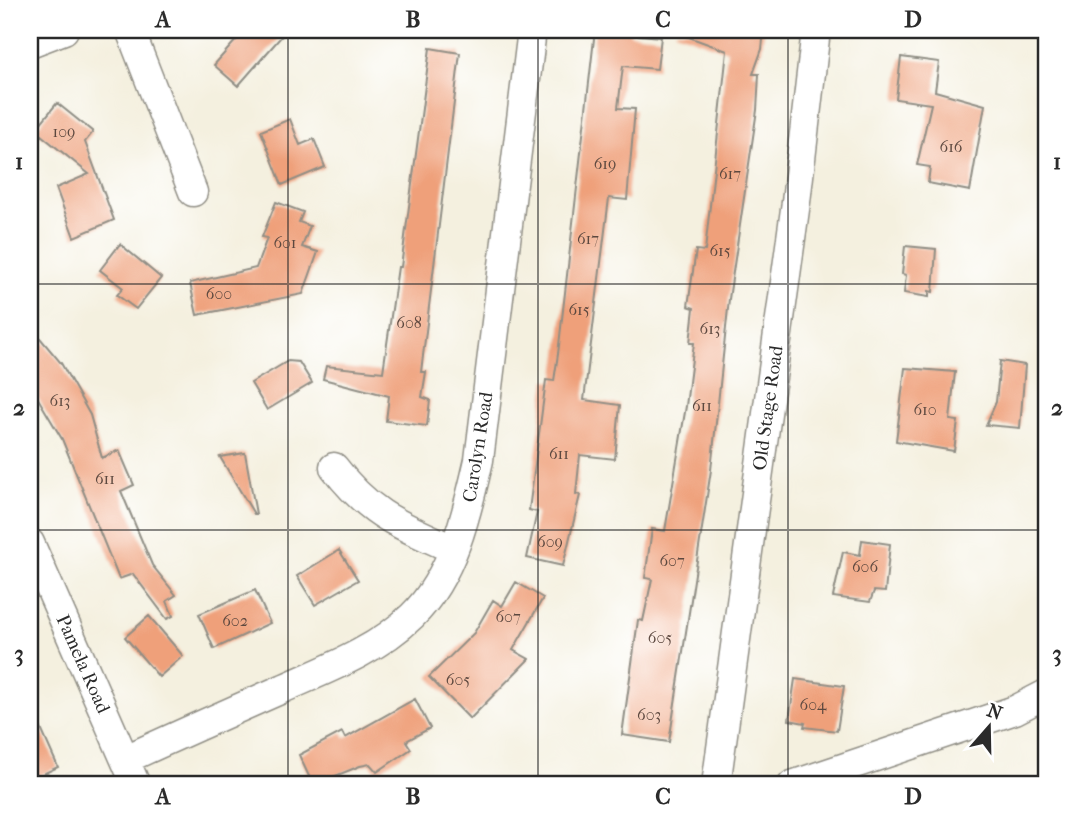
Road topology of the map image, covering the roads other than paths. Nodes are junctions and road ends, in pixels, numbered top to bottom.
1 (64, 30) edge
2 (130, 30) edge
3 (532, 30) edge
4 (816, 30) edge
5 (30, 43) edge
6 (193, 192) dead end
7 (334, 467) dead end
8 (30, 543) edge
9 (453, 549) junction
10 (1046, 694) edge
11 (126, 759) junction
12 (136, 785) edge
13 (716, 785) edge
14 (792, 785) edge

1 - 5 street
2 - 6 street
3 - 9 street, Carolyn Road
4 - 13 street, Old Stage Road
7 - 9 street
8 - 11 street, Pamela Road
9 - 11 street, Carolyn Road
10 - 14 street
11 - 12 street, Pamela Road

